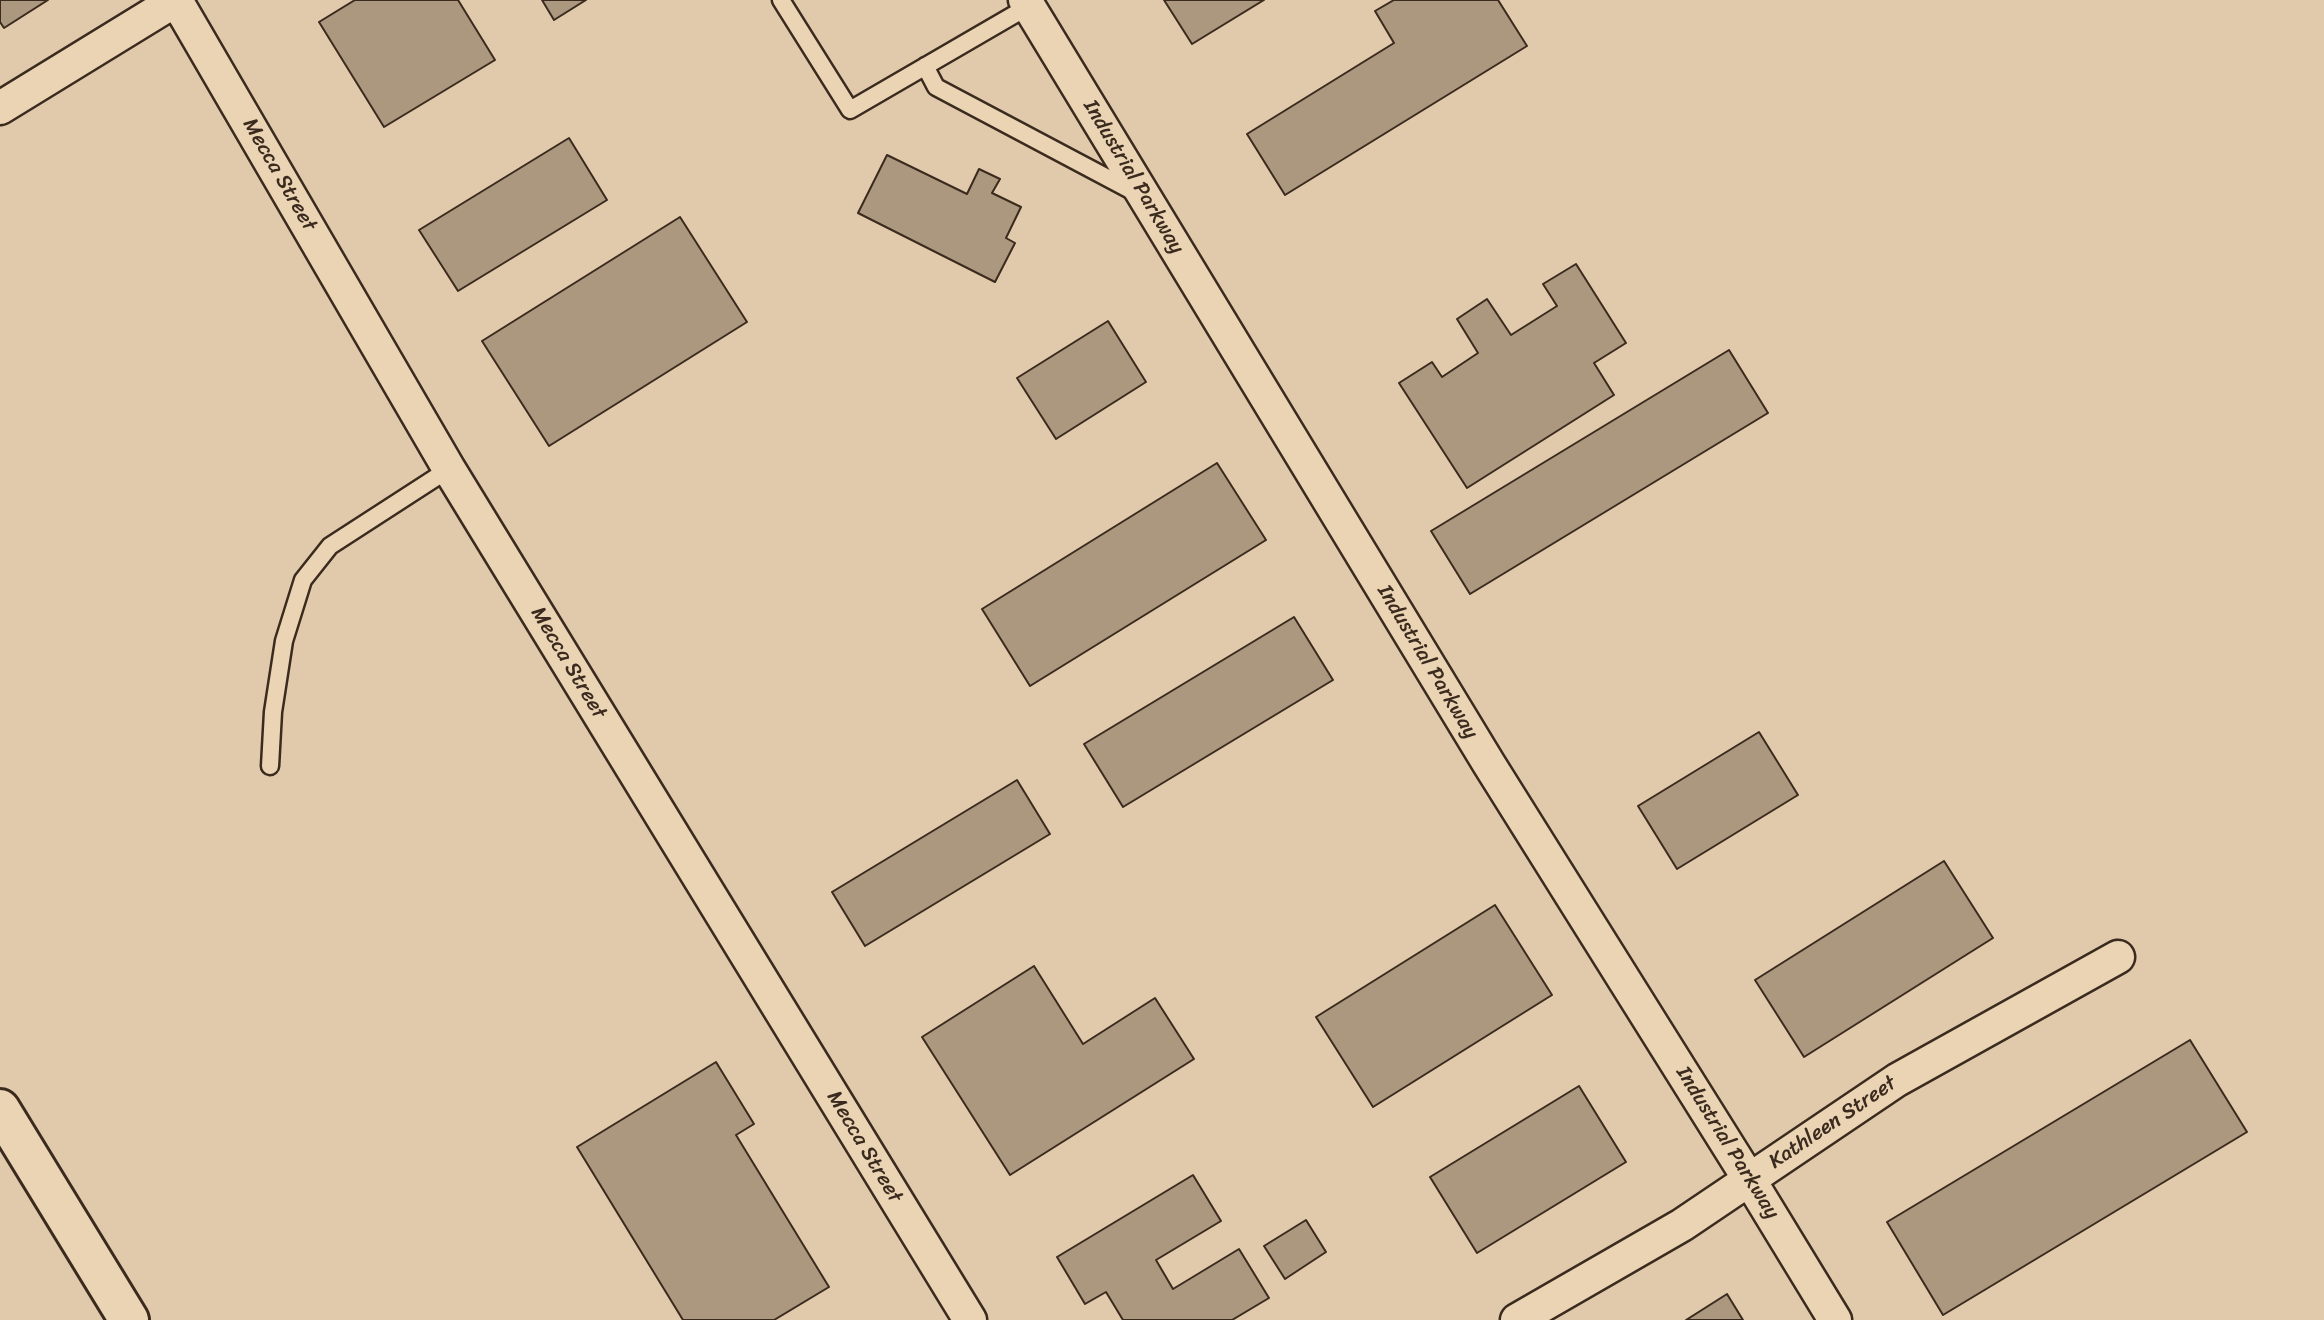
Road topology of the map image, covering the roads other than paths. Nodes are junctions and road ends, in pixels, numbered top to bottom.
1 (176, 0) edge
2 (781, 0) edge
3 (1027, 3) edge
4 (925, 66) junction
5 (0, 108) edge
6 (1146, 199) junction
7 (449, 469) junction
8 (270, 766) dead end
9 (2118, 957) dead end
10 (0, 1109) edge
11 (1749, 1178) junction
12 (129, 1320) edge
13 (970, 1320) edge
14 (1517, 1320) edge
15 (1835, 1320) edge

1 - 5 street
1 - 7 street, Mecca Street
2 - 4 lane
3 - 4 lane
3 - 6 street, Industrial Parkway
4 - 6 lane
6 - 11 street, Industrial Parkway
7 - 8 lane
7 - 13 street, Mecca Street
9 - 11 street, Kathleen Street
10 - 12 street
11 - 14 street, Kathleen Street
11 - 15 street, Industrial Parkway

